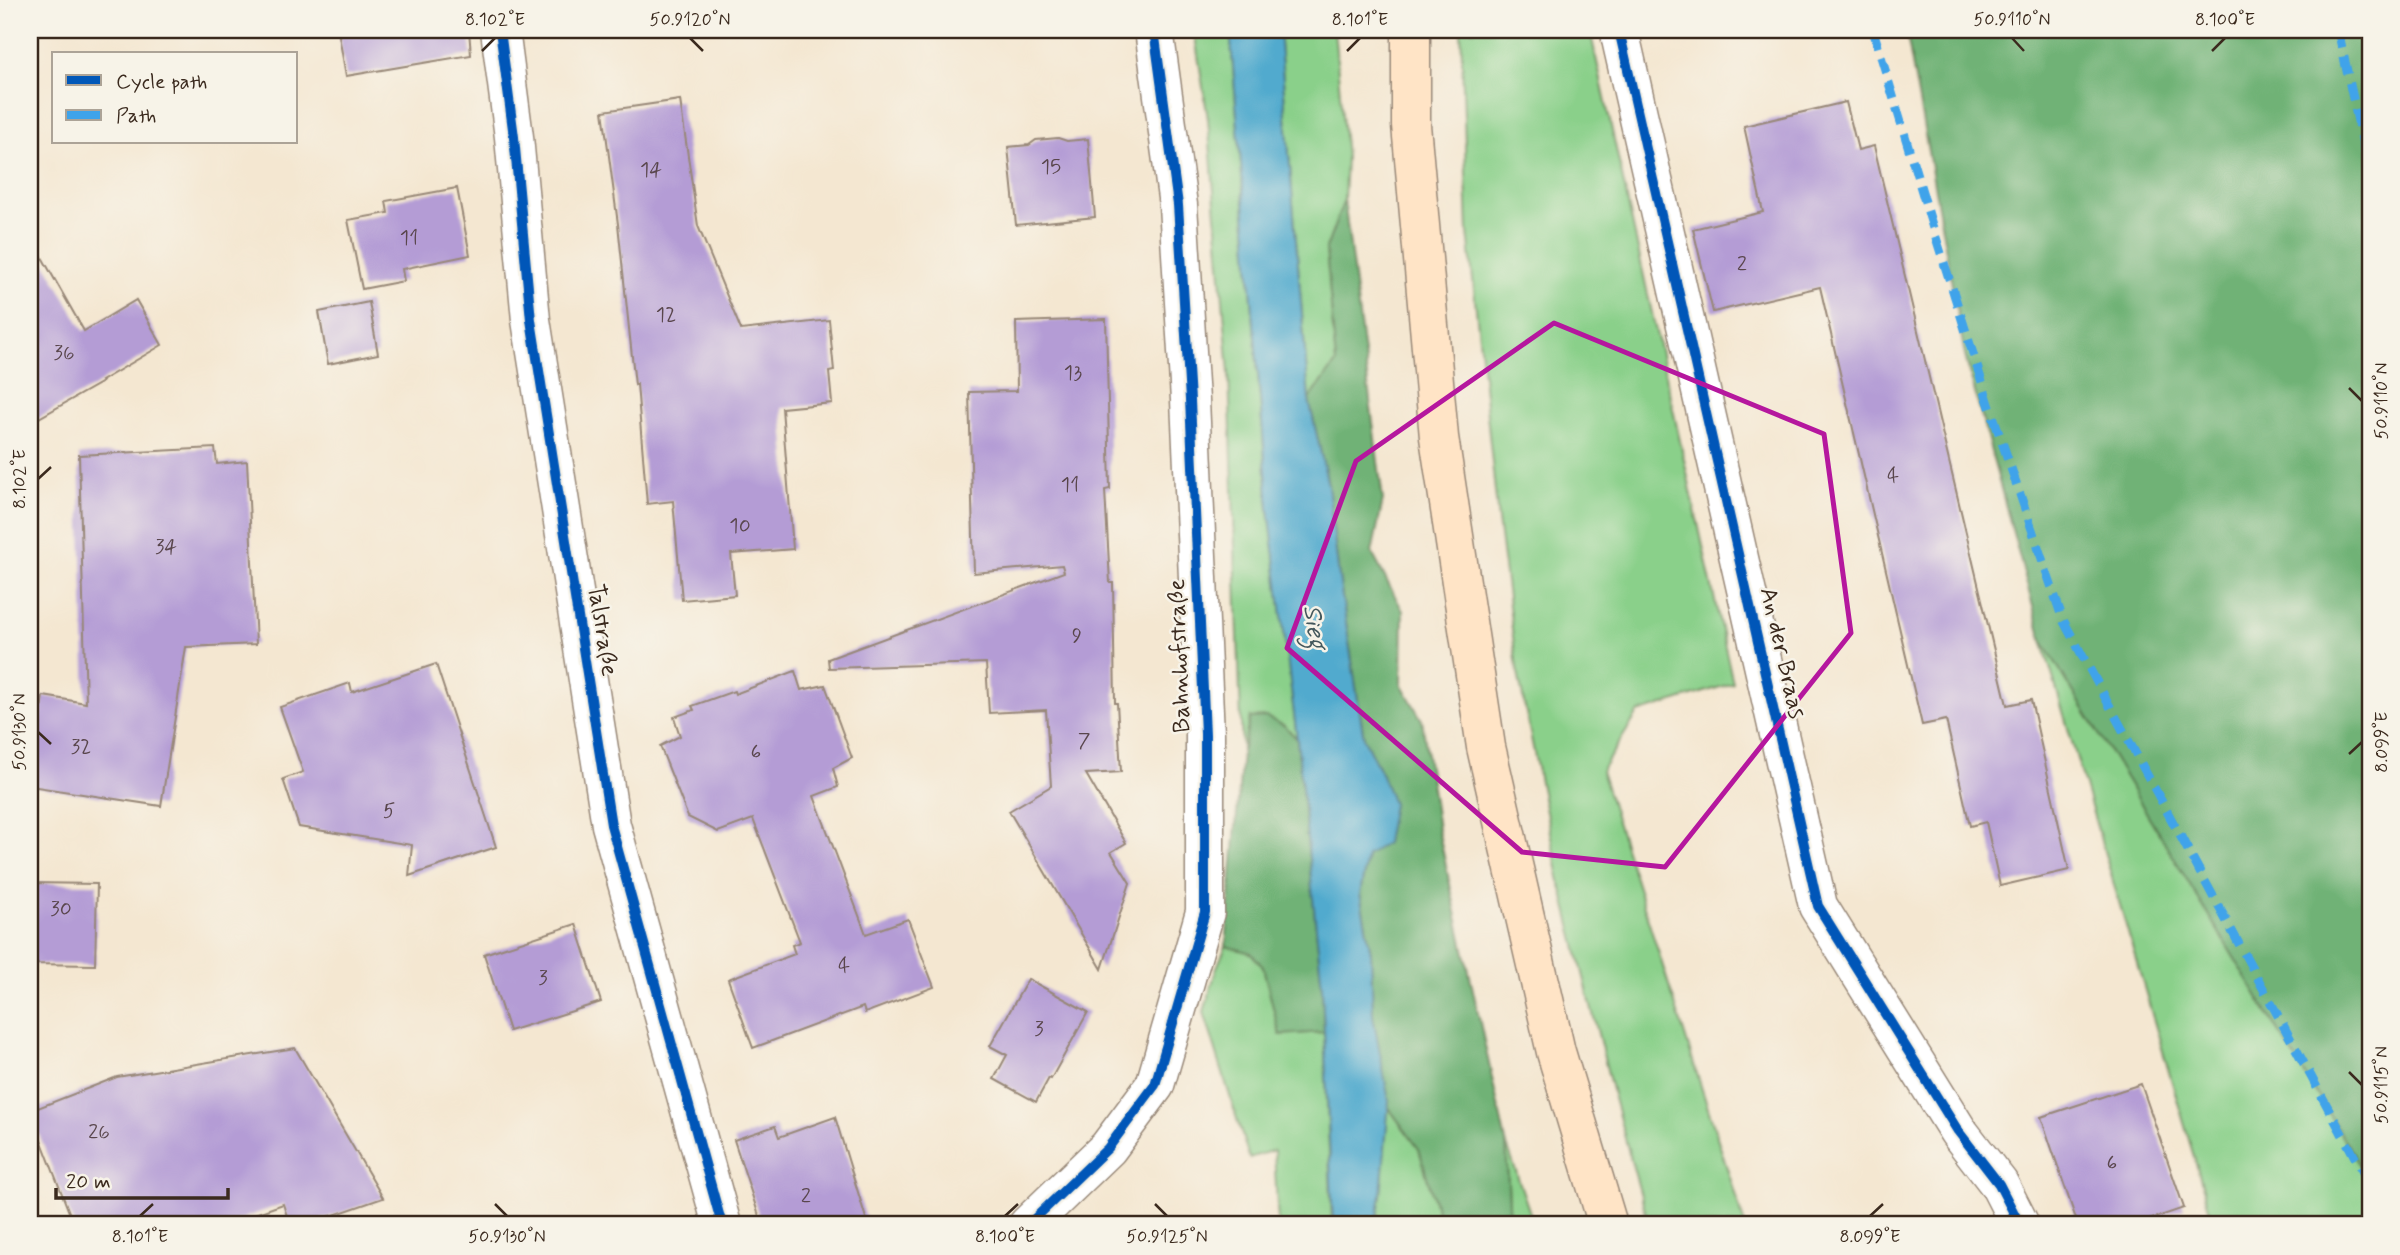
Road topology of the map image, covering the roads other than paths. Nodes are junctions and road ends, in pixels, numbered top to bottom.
1 (500, 30) edge
2 (1154, 30) edge
3 (1411, 30) edge
4 (1621, 39) dead end
5 (722, 1225) edge
6 (1028, 1225) edge
7 (1608, 1225) edge
8 (2020, 1225) edge

1 - 5 street, Talstraße
2 - 6 street, Bahnhofstraße
3 - 7 main road
4 - 8 street, An der Braas

